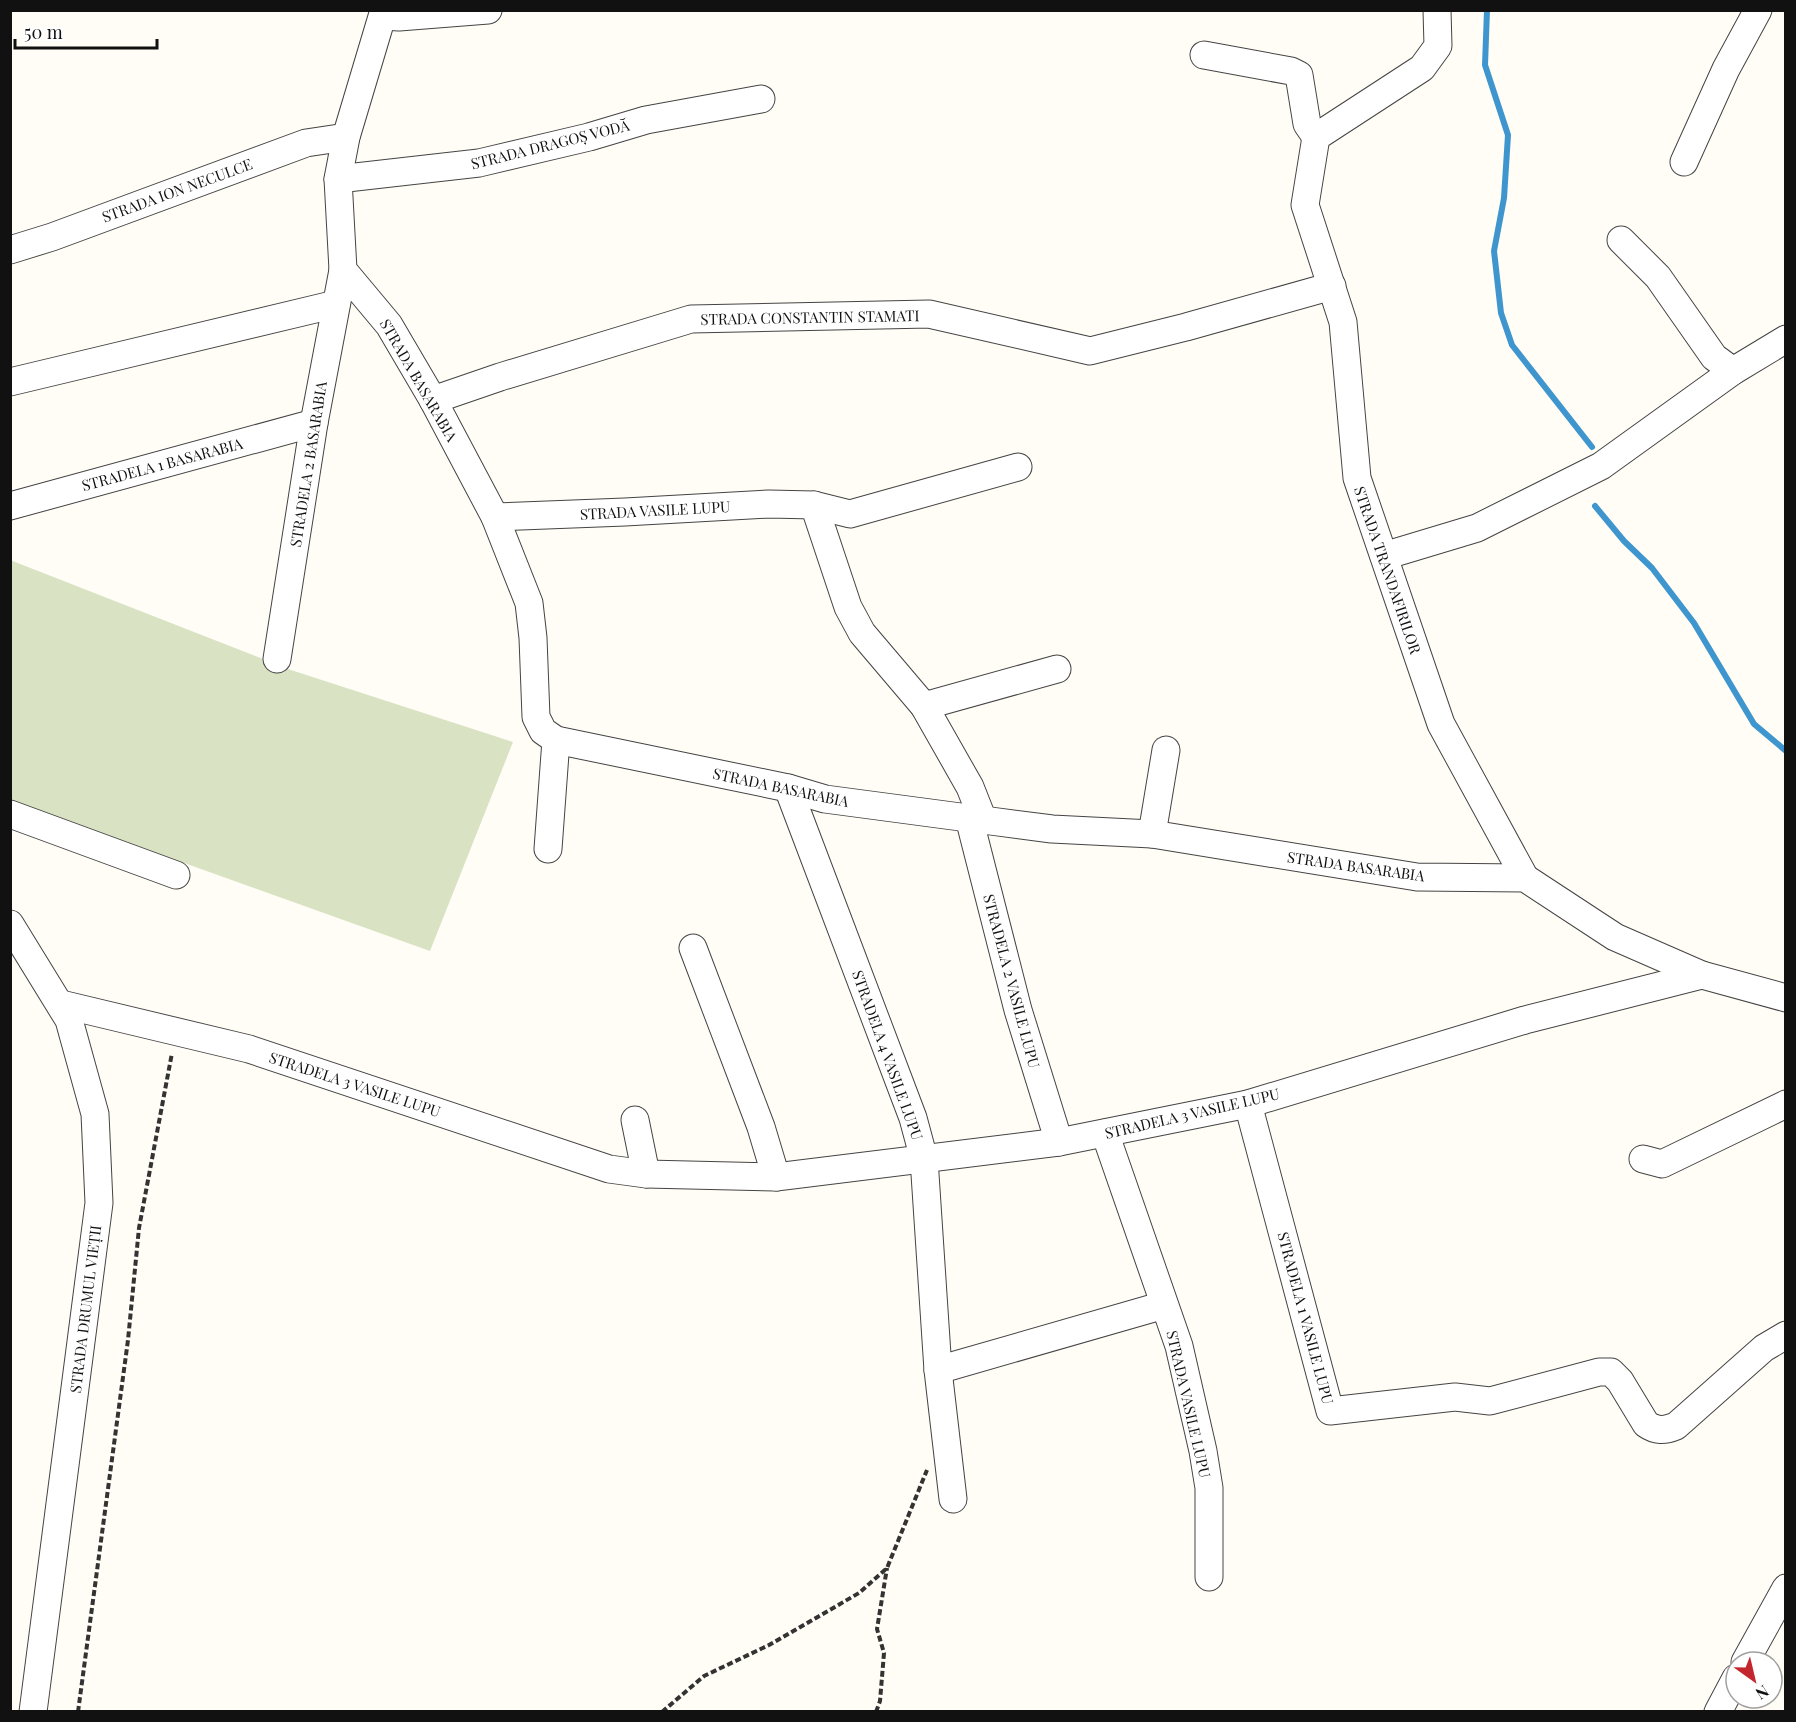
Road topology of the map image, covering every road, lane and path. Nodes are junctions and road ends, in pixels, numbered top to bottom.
1 (488, 10) edge
2 (1437, 10) edge
3 (1758, 10) edge
4 (384, 13) edge
5 (1204, 55) dead end
6 (761, 99) dead end
7 (346, 136) junction
8 (1316, 137) junction
9 (1684, 162) dead end
10 (338, 179) junction
11 (1621, 240) dead end
12 (10, 250) edge
13 (343, 270) junction
14 (1332, 286) junction
15 (336, 304) junction
16 (1785, 339) edge
17 (1733, 371) junction
18 (10, 382) edge
19 (433, 400) junction
20 (314, 423) junction
21 (1018, 467) dead end
22 (814, 505) junction
23 (10, 506) edge
24 (495, 517) junction
25 (1384, 556) junction
26 (277, 659) dead end
27 (1057, 669) dead end
28 (924, 706) junction
29 (556, 740) junction
30 (1166, 750) dead end
31 (788, 788) junction
32 (10, 814) edge
33 (976, 819) junction
34 (1152, 834) junction
35 (548, 849) dead end
36 (176, 875) dead end
37 (1525, 878) junction
38 (10, 924) edge
39 (693, 948) dead end
40 (1702, 975) junction
41 (1785, 998) edge
42 (61, 1004) junction
43 (176, 1031) junction
44 (1248, 1104) junction
45 (1785, 1104) edge
46 (635, 1120) dead end
47 (1105, 1133) junction
48 (1059, 1142) junction
49 (924, 1159) junction
50 (1642, 1159) dead end
51 (646, 1174) junction
52 (776, 1177) junction
53 (1164, 1305) junction
54 (1785, 1335) edge
55 (938, 1370) junction
56 (927, 1469) dead end
57 (953, 1499) dead end
58 (887, 1568) junction
59 (1209, 1577) dead end
60 (1785, 1588) edge
61 (1751, 1650) edge
62 (33, 1712) edge
63 (78, 1712) edge
64 (662, 1712) edge
65 (876, 1712) edge

1 - 4 street
2 - 8 street
3 - 9 street
4 - 7 street
5 - 8 street
6 - 10 street, STRADA DRAGOȘ VODĂ
7 - 10 street
7 - 12 street, STRADA ION NECULCE
8 - 14 street, STRADA TRANDAFIRILOR
10 - 13 street
11 - 17 street
13 - 15 street, STRADELA 2 BASARABIA
13 - 19 street, STRADA BASARABIA
14 - 19 street, STRADA CONSTANTIN STAMATI
14 - 25 street, STRADA TRANDAFIRILOR
15 - 18 street
15 - 20 street, STRADELA 2 BASARABIA
16 - 17 street
17 - 25 street
19 - 24 street, STRADA BASARABIA
20 - 23 street, STRADELA 1 BASARABIA
20 - 26 street, STRADELA 2 BASARABIA
21 - 22 street, STRADA VASILE LUPU
22 - 24 street, STRADA VASILE LUPU
22 - 28 street
24 - 29 street, STRADA BASARABIA
25 - 37 street, STRADA TRANDAFIRILOR
27 - 28 street
28 - 33 street
29 - 31 street, STRADA BASARABIA
29 - 35 street
30 - 34 street
31 - 33 street, STRADA BASARABIA
31 - 49 street, STRADELA 4 VASILE LUPU
32 - 36 street
33 - 34 street, STRADA BASARABIA
33 - 48 street, STRADELA 2 VASILE LUPU
34 - 37 street, STRADA BASARABIA
37 - 40 street
38 - 42 street, STRADA DRUMUL VIEȚII
39 - 52 street
40 - 41 street
40 - 44 street, STRADELA 3 VASILE LUPU
42 - 43 street, STRADELA 3 VASILE LUPU
42 - 62 street, STRADA DRUMUL VIEȚII
43 - 51 street, STRADELA 3 VASILE LUPU
43 - 63 path
44 - 47 street, STRADELA 3 VASILE LUPU
44 - 54 street, STRADELA 1 VASILE LUPU
45 - 50 street
46 - 51 street
47 - 48 street, STRADELA 3 VASILE LUPU
47 - 53 street, STRADA VASILE LUPU
48 - 49 street, STRADELA 3 VASILE LUPU
49 - 52 street, STRADELA 3 VASILE LUPU
49 - 55 street, STRADELA 4 VASILE LUPU
51 - 52 street, STRADELA 3 VASILE LUPU
53 - 55 street
53 - 59 street, STRADA VASILE LUPU
55 - 57 street, STRADELA 4 VASILE LUPU
56 - 58 path
58 - 64 path
58 - 65 path
60 - 61 street

